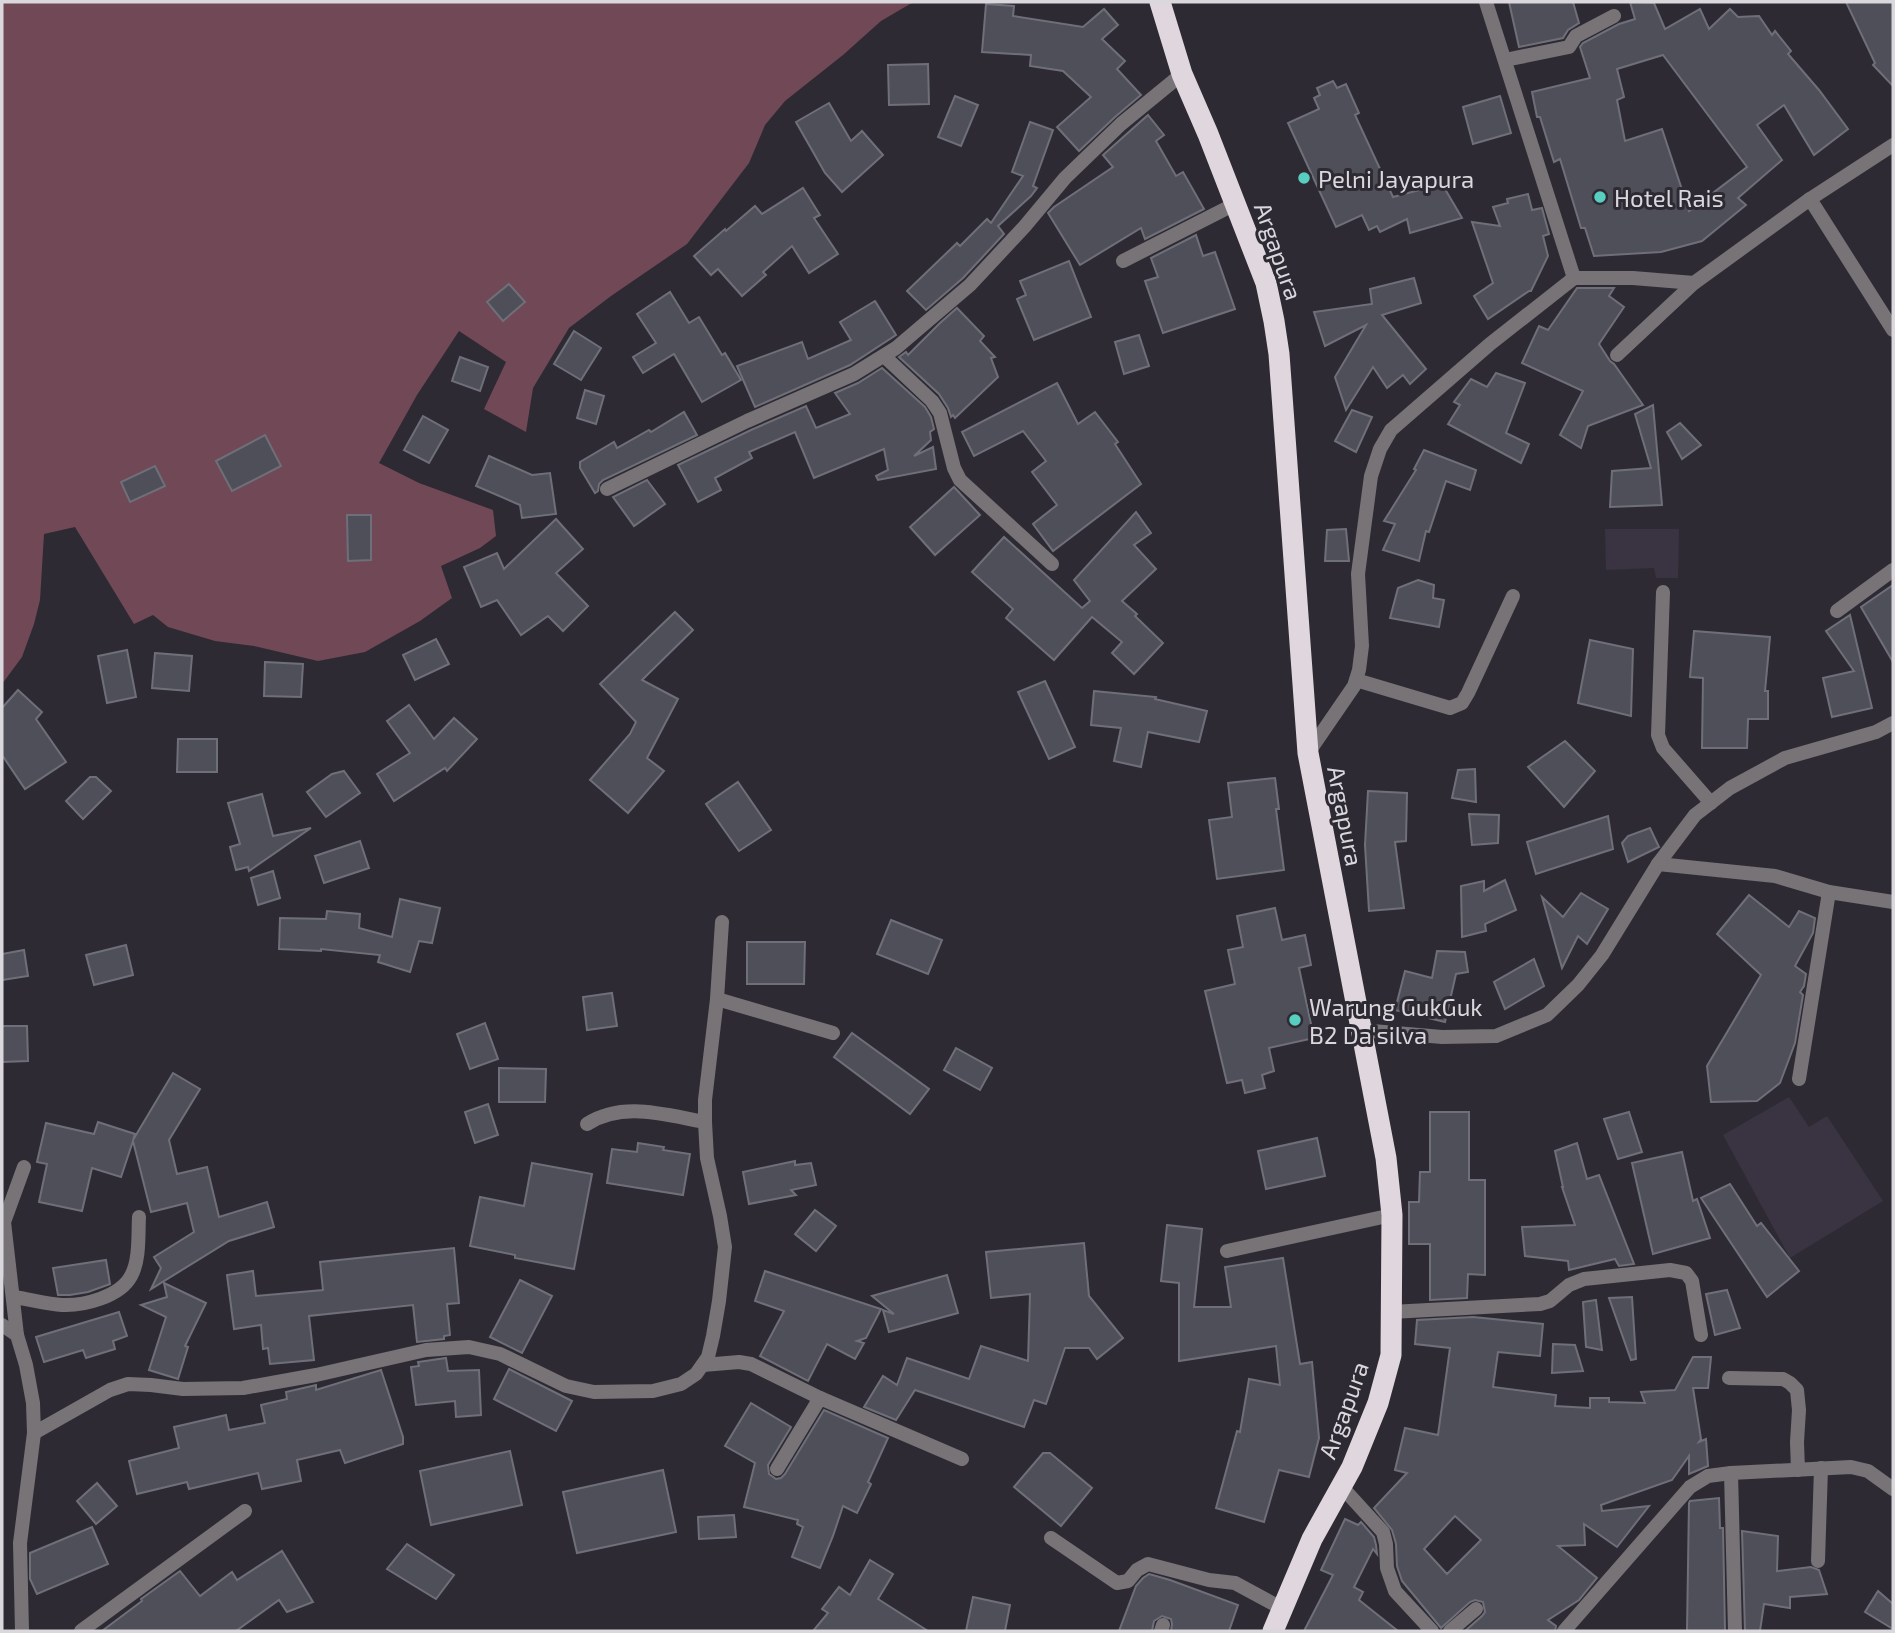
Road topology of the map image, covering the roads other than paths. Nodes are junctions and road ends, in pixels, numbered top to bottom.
1 (1160, 2) edge
2 (1486, 2) edge
3 (1614, 16) dead end
4 (1505, 60) junction
5 (1182, 74) junction
6 (1893, 145) edge
7 (1810, 199) junction
8 (1235, 204) junction
9 (1123, 261) dead end
10 (1574, 278) junction
11 (1694, 283) junction
12 (1893, 330) edge
13 (1617, 355) dead end
14 (884, 356) junction
15 (607, 489) dead end
16 (1052, 564) dead end
17 (1893, 570) edge
18 (1663, 592) dead end
19 (1513, 596) dead end
20 (1836, 611) dead end
21 (1356, 680) junction
22 (1893, 723) edge
23 (1308, 753) junction
24 (1712, 803) junction
25 (1658, 864) junction
26 (1829, 892) junction
27 (1893, 902) edge
28 (722, 922) dead end
29 (717, 999) junction
30 (1361, 1030) junction
31 (833, 1033) dead end
32 (1799, 1079) dead end
33 (705, 1122) junction
34 (587, 1124) dead end
35 (24, 1167) dead end
36 (1392, 1215) junction
37 (139, 1217) dead end
38 (1227, 1251) dead end
39 (13, 1297) junction
40 (1391, 1312) junction
41 (2, 1325) edge
42 (17, 1335) junction
43 (1702, 1335) dead end
44 (702, 1364) junction
45 (1728, 1378) dead end
46 (820, 1398) junction
47 (34, 1433) junction
48 (962, 1459) dead end
49 (1821, 1468) junction
50 (777, 1469) dead end
51 (1798, 1469) junction
52 (1731, 1473) junction
53 (1342, 1486) junction
54 (1893, 1489) edge
55 (245, 1511) dead end
56 (1051, 1538) dead end
57 (1818, 1561) dead end
58 (1283, 1609) junction
59 (1476, 1609) dead end
60 (22, 1631) edge
61 (81, 1631) edge
62 (1273, 1631) edge
63 (1432, 1631) edge
64 (1450, 1631) edge
65 (1564, 1631) edge
66 (1735, 1631) edge

1 - 5 highway, Argapura
2 - 4 street
3 - 4 street
4 - 10 street
5 - 8 highway, Argapura
5 - 14 street
6 - 7 street
7 - 11 street
7 - 12 street
8 - 9 street
8 - 23 highway, Argapura
10 - 11 street
10 - 21 street
11 - 13 street
14 - 15 street
14 - 16 street
17 - 20 street
18 - 24 street
19 - 21 street
21 - 23 street
22 - 24 street
23 - 30 highway, Argapura
24 - 25 street
25 - 26 street
25 - 30 street
26 - 27 street
26 - 32 street
28 - 29 street
29 - 31 street
29 - 33 street
30 - 36 highway, Argapura
33 - 34 street
33 - 44 street
35 - 39 street
36 - 38 street
36 - 40 highway, Argapura
37 - 39 street
39 - 42 street
40 - 43 street
40 - 53 highway, Argapura
41 - 42 street
42 - 47 street
44 - 46 street
44 - 47 street
45 - 51 street
46 - 48 street
46 - 50 street
47 - 60 street
49 - 51 street
49 - 54 street
49 - 57 street
51 - 52 street
52 - 65 street
52 - 66 street
53 - 58 highway, Argapura
53 - 63 street
55 - 61 street
56 - 58 street
58 - 62 highway, Argapura
59 - 64 street

